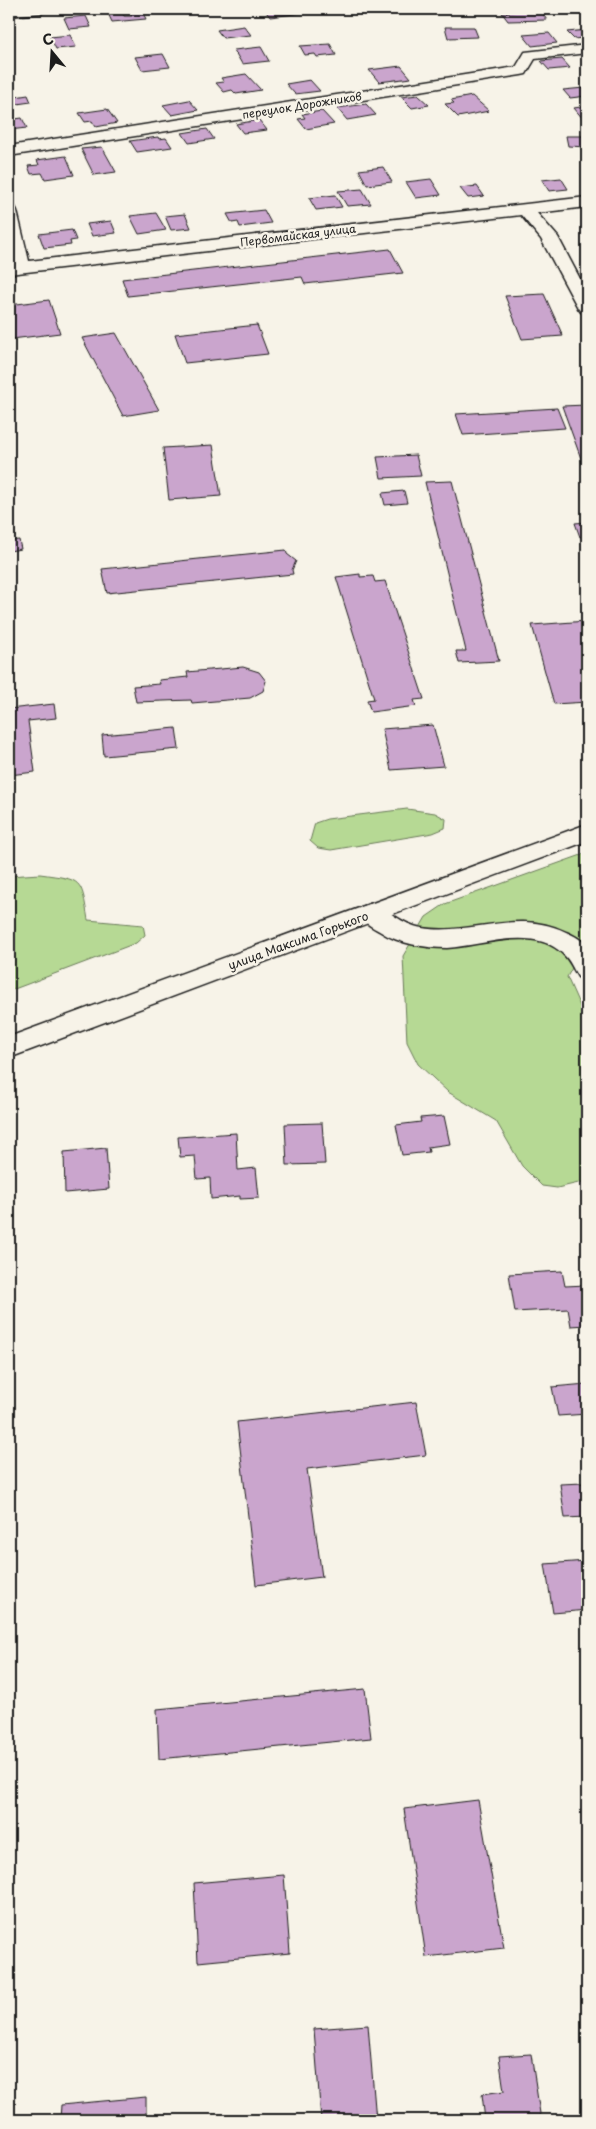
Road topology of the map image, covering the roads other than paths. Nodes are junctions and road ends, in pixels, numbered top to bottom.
1 (42, 9) edge
2 (9, 12) edge
3 (587, 49) edge
4 (9, 150) edge
5 (587, 202) edge
6 (525, 209) junction
7 (9, 211) edge
8 (16, 268) edge
9 (587, 308) edge
10 (587, 832) edge
11 (370, 913) junction
12 (587, 970) edge
13 (9, 1048) edge

1 - 2 street
3 - 4 street, переулок Дорожников
5 - 6 street, Первомайская улица
6 - 8 street, Первомайская улица
6 - 9 street
7 - 8 street
10 - 11 street, улица Максима Горького
11 - 12 street
11 - 13 street, улица Максима Горького

